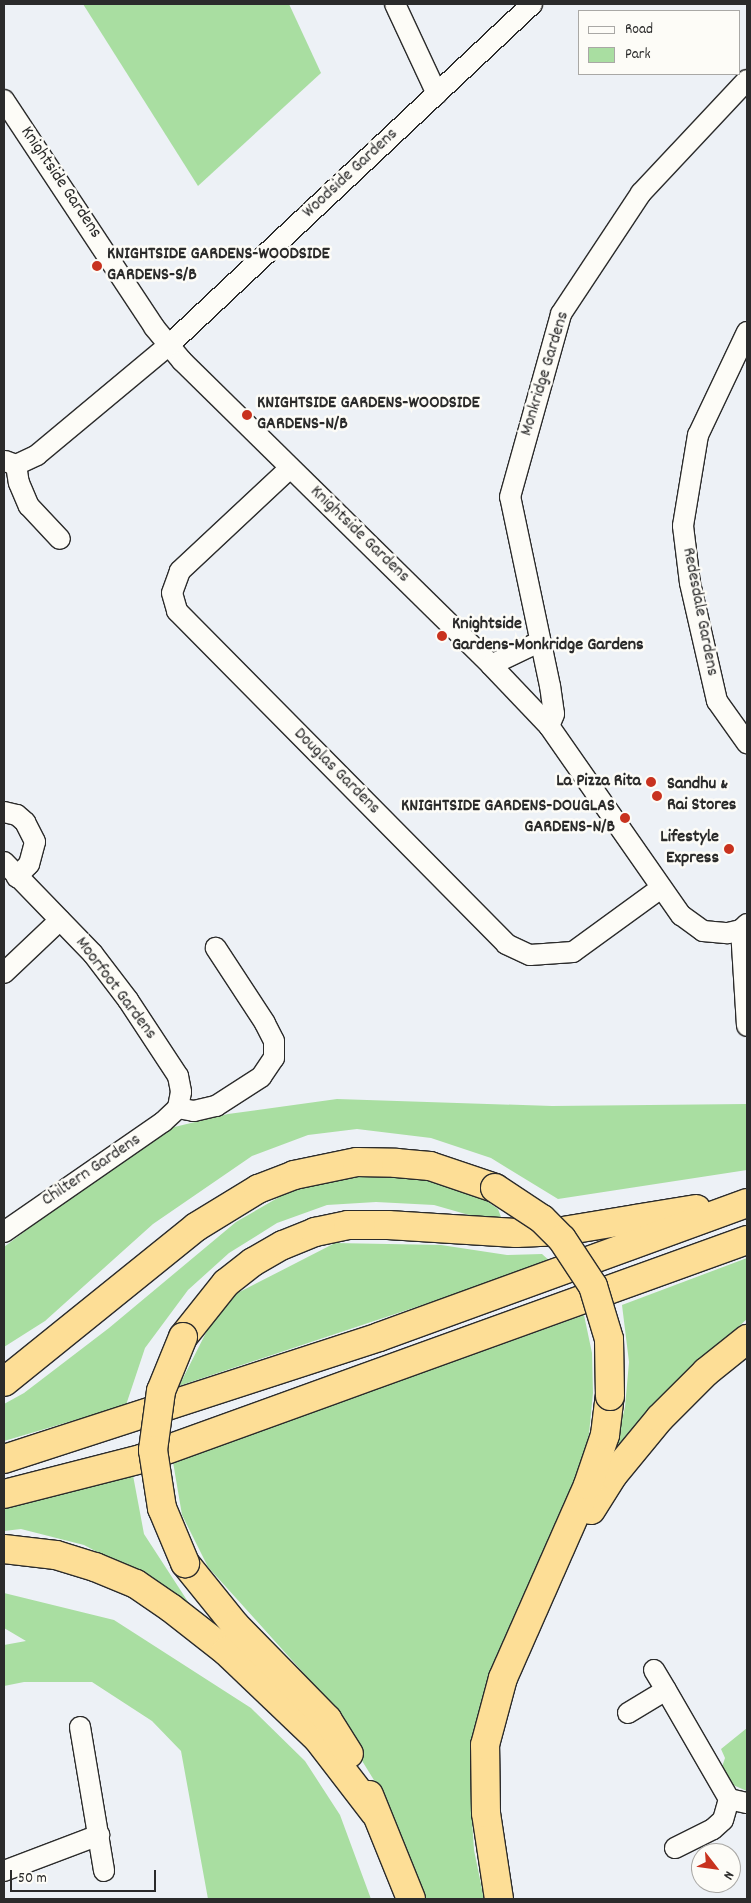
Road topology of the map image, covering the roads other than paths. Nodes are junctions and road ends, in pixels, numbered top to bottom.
1 (394, 4) edge
2 (532, 4) edge
3 (747, 80) edge
4 (437, 94) junction
5 (4, 100) edge
6 (747, 332) edge
7 (169, 345) junction
8 (10, 463) edge
9 (290, 468) junction
10 (60, 539) dead end
11 (540, 641) junction
12 (491, 665) junction
13 (549, 726) junction
14 (747, 743) edge
15 (4, 812) edge
16 (4, 862) edge
17 (17, 877) junction
18 (661, 888) junction
19 (60, 920) junction
20 (744, 927) edge
21 (216, 948) dead end
22 (4, 973) edge
23 (747, 1026) edge
24 (178, 1108) junction
25 (747, 1202) edge
26 (4, 1232) edge
27 (747, 1240) edge
28 (747, 1339) edge
29 (4, 1382) edge
30 (4, 1459) edge
31 (4, 1494) edge
32 (4, 1549) edge
33 (555, 1566) junction
34 (654, 1670) dead end
35 (666, 1690) junction
36 (628, 1713) dead end
37 (80, 1727) dead end
38 (738, 1801) edge
39 (375, 1813) junction
40 (99, 1835) junction
41 (675, 1848) dead end
42 (4, 1870) edge
43 (104, 1871) dead end
44 (411, 1899) edge
45 (499, 1899) edge

1 - 4 street
2 - 4 street, Woodside Gardens
3 - 11 street, Monkridge Gardens
4 - 7 street, Woodside Gardens
5 - 7 street, Knightside Gardens
6 - 14 street, Redesdale Gardens
7 - 8 street, Woodside Gardens
7 - 9 street, Knightside Gardens
8 - 10 street
9 - 12 street, Knightside Gardens
9 - 18 street, Douglas Gardens
11 - 12 street
11 - 13 street, Monkridge Gardens
12 - 13 street, Knightside Gardens
13 - 18 street, Knightside Gardens
15 - 17 street
16 - 17 street, Moorfoot Gardens
17 - 19 street, Moorfoot Gardens
18 - 20 street, Knightside Gardens
19 - 22 street
19 - 24 street, Moorfoot Gardens
20 - 23 street
21 - 24 street
24 - 26 street, Chiltern Gardens
25 - 30 highway
25 - 39 highway, bridge
27 - 31 highway
28 - 33 highway
29 - 33 highway, bridge
32 - 39 highway
33 - 45 highway
34 - 35 street
35 - 36 street
35 - 38 street
37 - 40 street
38 - 41 street
39 - 44 highway
40 - 42 street
40 - 43 street

